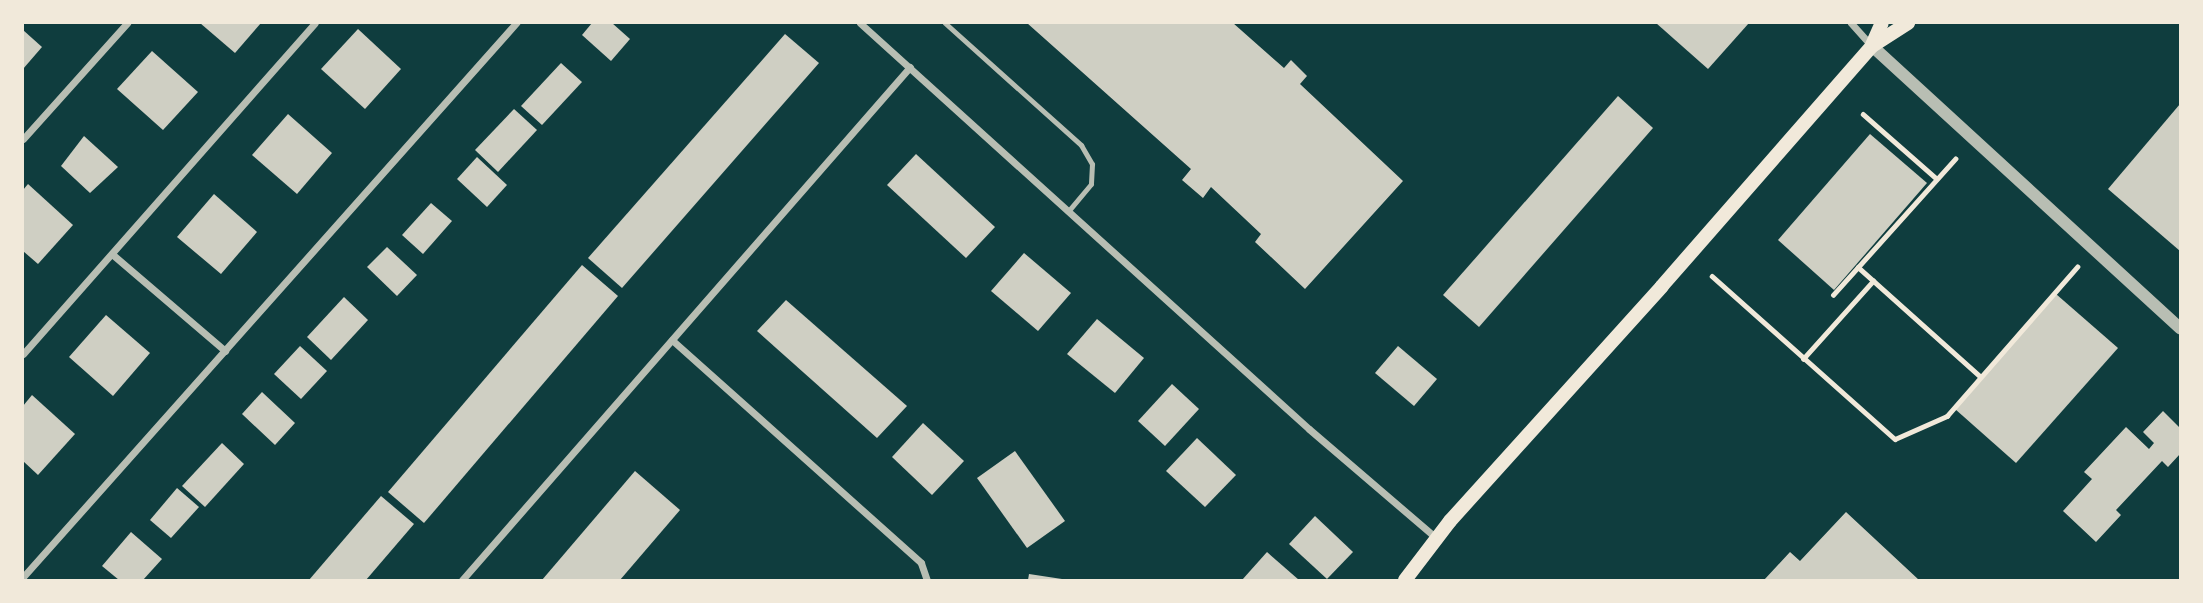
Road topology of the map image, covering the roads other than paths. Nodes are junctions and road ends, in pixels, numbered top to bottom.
1 (127, 23) edge
2 (316, 23) edge
3 (516, 23) edge
4 (860, 23) edge
5 (945, 23) edge
6 (1851, 23) edge
7 (1882, 23) edge
8 (1908, 23) edge
9 (1872, 46) junction
10 (910, 67) junction
11 (23, 139) edge
12 (1068, 211) junction
13 (112, 254) junction
14 (2180, 328) edge
15 (672, 340) junction
16 (225, 351) junction
17 (23, 354) edge
18 (1436, 538) junction
19 (23, 577) edge
20 (462, 580) edge
21 (927, 580) edge
22 (1405, 580) edge

1 - 11 street
2 - 13 street
3 - 16 street
4 - 10 street
5 - 12 lane
6 - 9 street
7 - 9 main road
8 - 9 main road
9 - 14 street
9 - 18 main road
10 - 12 street
10 - 15 street
12 - 18 street
13 - 16 street
13 - 17 street
15 - 20 street
15 - 21 street
16 - 19 street
18 - 22 main road

